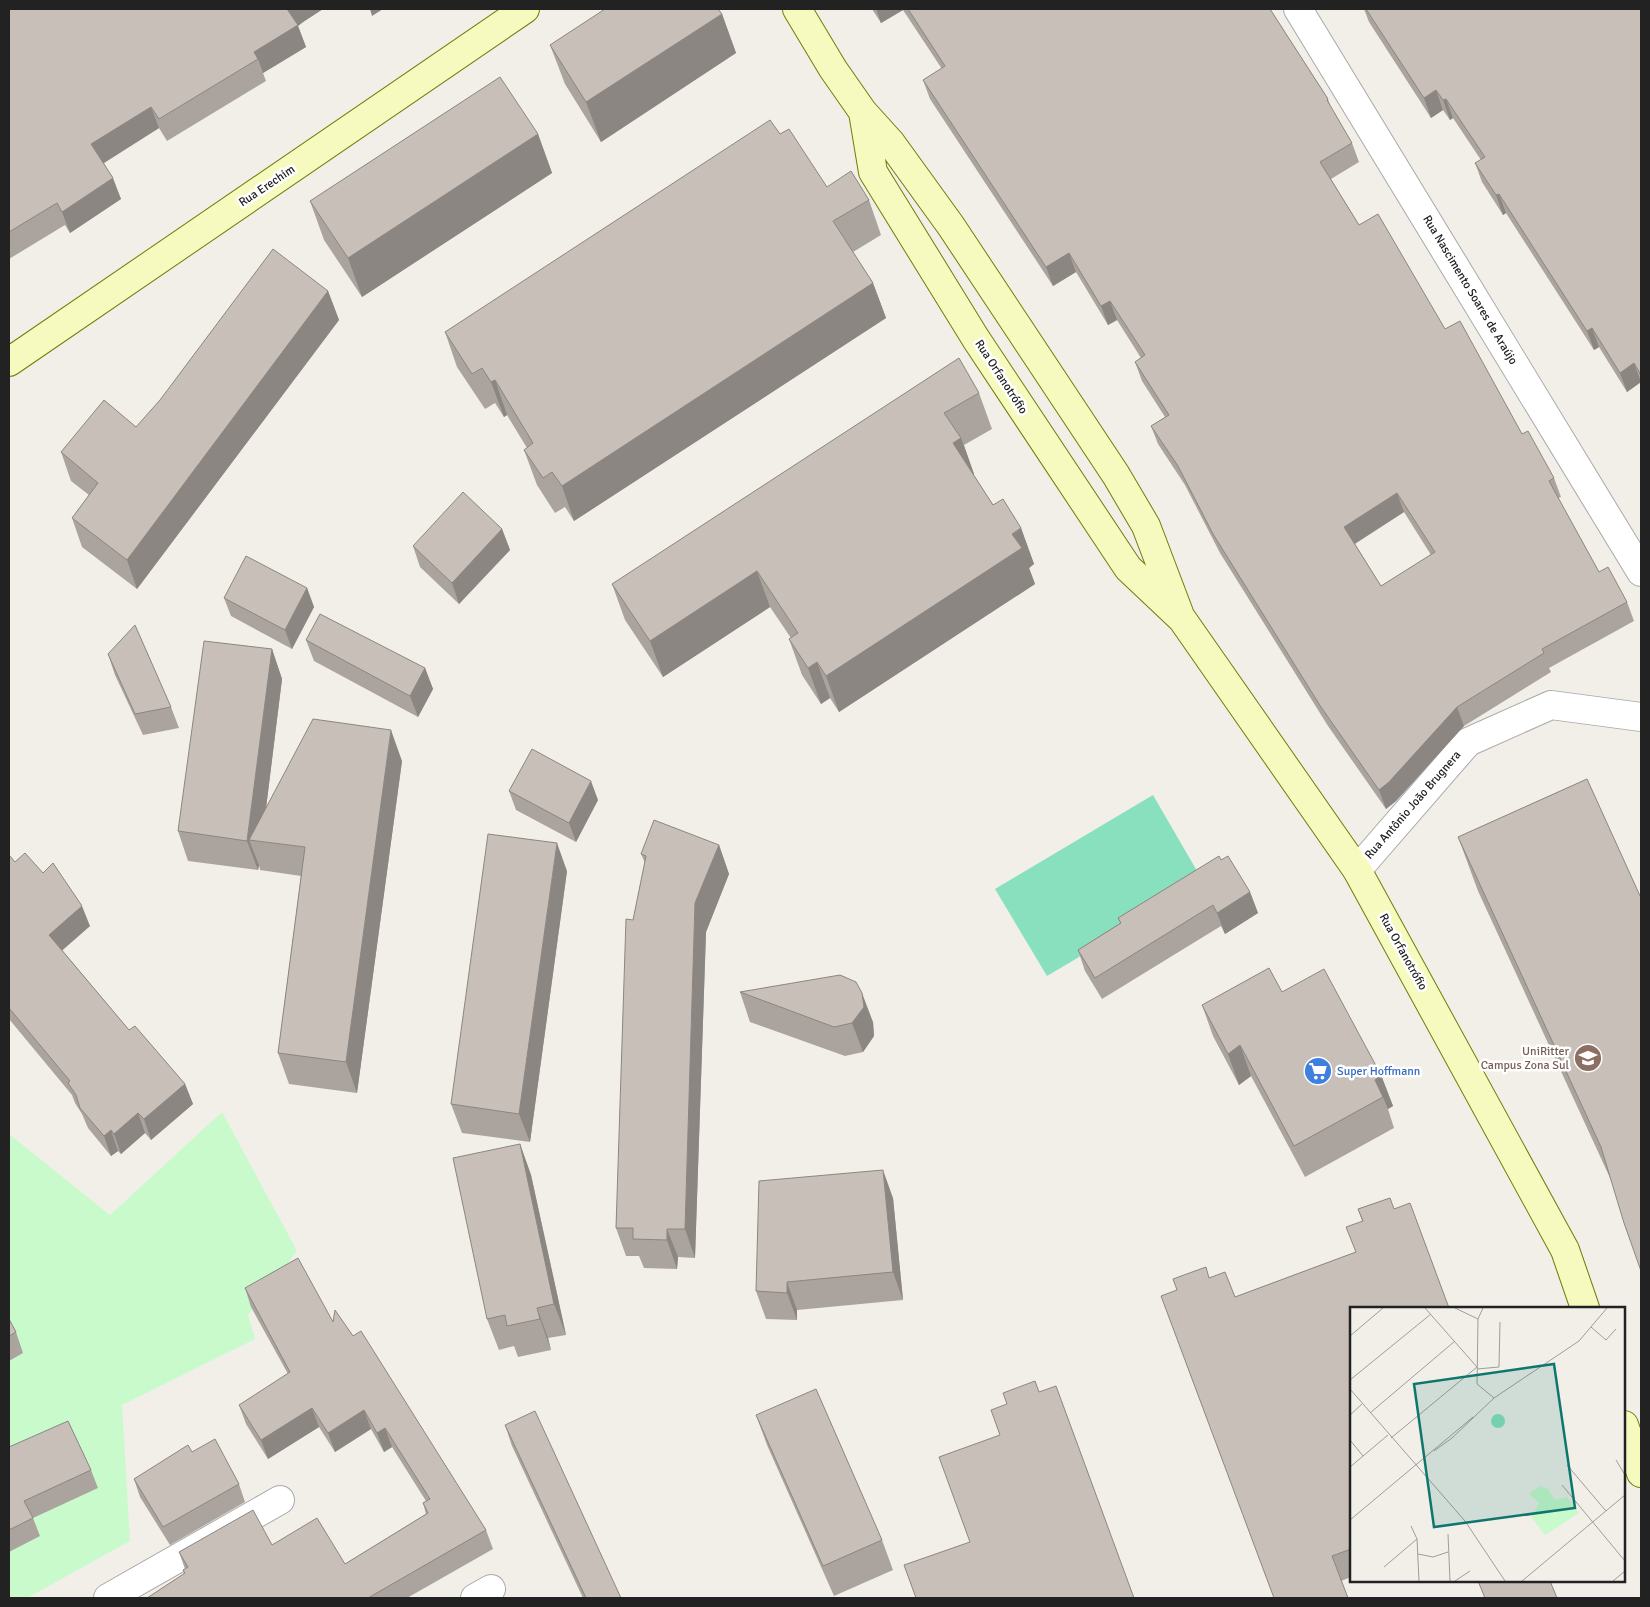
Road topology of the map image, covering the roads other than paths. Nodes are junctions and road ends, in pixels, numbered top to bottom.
1 (524, 9) edge
2 (797, 9) edge
3 (1298, 9) edge
4 (863, 112) junction
5 (9, 362) edge
6 (1641, 572) edge
7 (1182, 619) junction
8 (1641, 717) edge
9 (1357, 870) junction
10 (1585, 1307) edge
11 (1625, 1428) edge
12 (1641, 1473) edge
13 (280, 1500) dead end
14 (108, 1598) edge

1 - 5 street, Rua Erechim
2 - 4 street, Rua Orfanotrófio
3 - 6 street, Rua Nascimento Soares de Araújo
4 - 7 street, Rua Orfanotrófio
4 - 7 street, Rua Orfanotrófio
7 - 9 street, Rua Orfanotrófio
8 - 9 street, Rua Antônio João Brugnera
9 - 10 street, Rua Orfanotrófio
11 - 12 street
13 - 14 street

